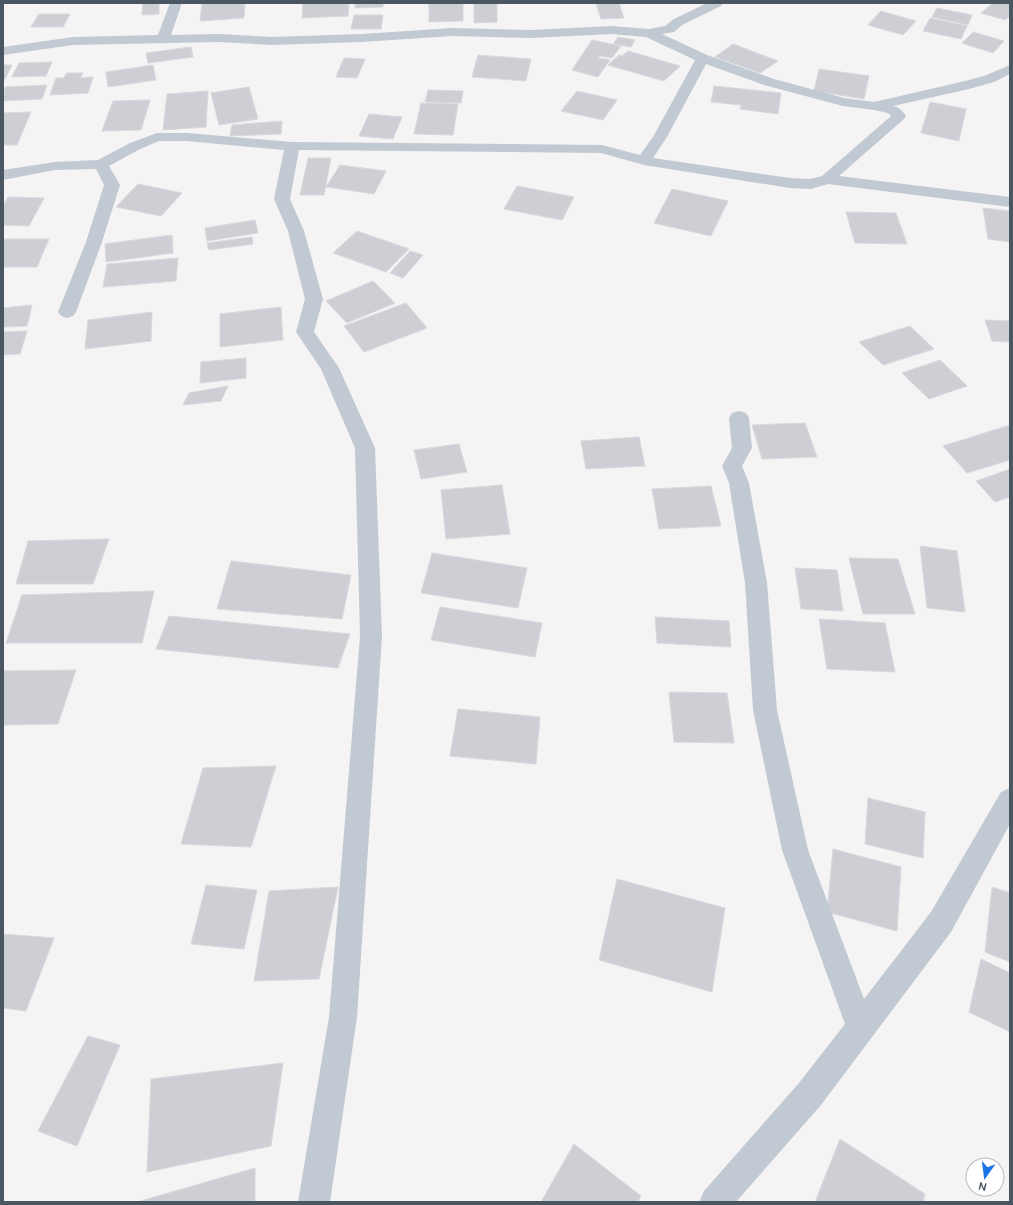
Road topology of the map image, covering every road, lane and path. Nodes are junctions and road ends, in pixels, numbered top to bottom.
1 (176, 3) edge
2 (717, 3) edge
3 (649, 33) junction
4 (164, 38) junction
5 (3, 51) edge
6 (702, 58) junction
7 (1010, 69) edge
8 (874, 106) junction
9 (292, 146) junction
10 (644, 161) junction
11 (101, 164) junction
12 (3, 175) edge
13 (827, 179) junction
14 (1010, 202) edge
15 (67, 312) dead end
16 (739, 418) dead end
17 (1010, 800) edge
18 (861, 1028) junction
19 (314, 1202) edge
20 (715, 1202) edge

1 - 4 street
2 - 3 street
3 - 4 street
3 - 6 street
4 - 5 street
6 - 8 street
6 - 10 street
7 - 8 street
8 - 13 street
9 - 10 street
9 - 11 street
9 - 19 street
10 - 13 street
11 - 12 street
11 - 15 street
13 - 14 street
16 - 18 street
17 - 18 street
18 - 20 street

